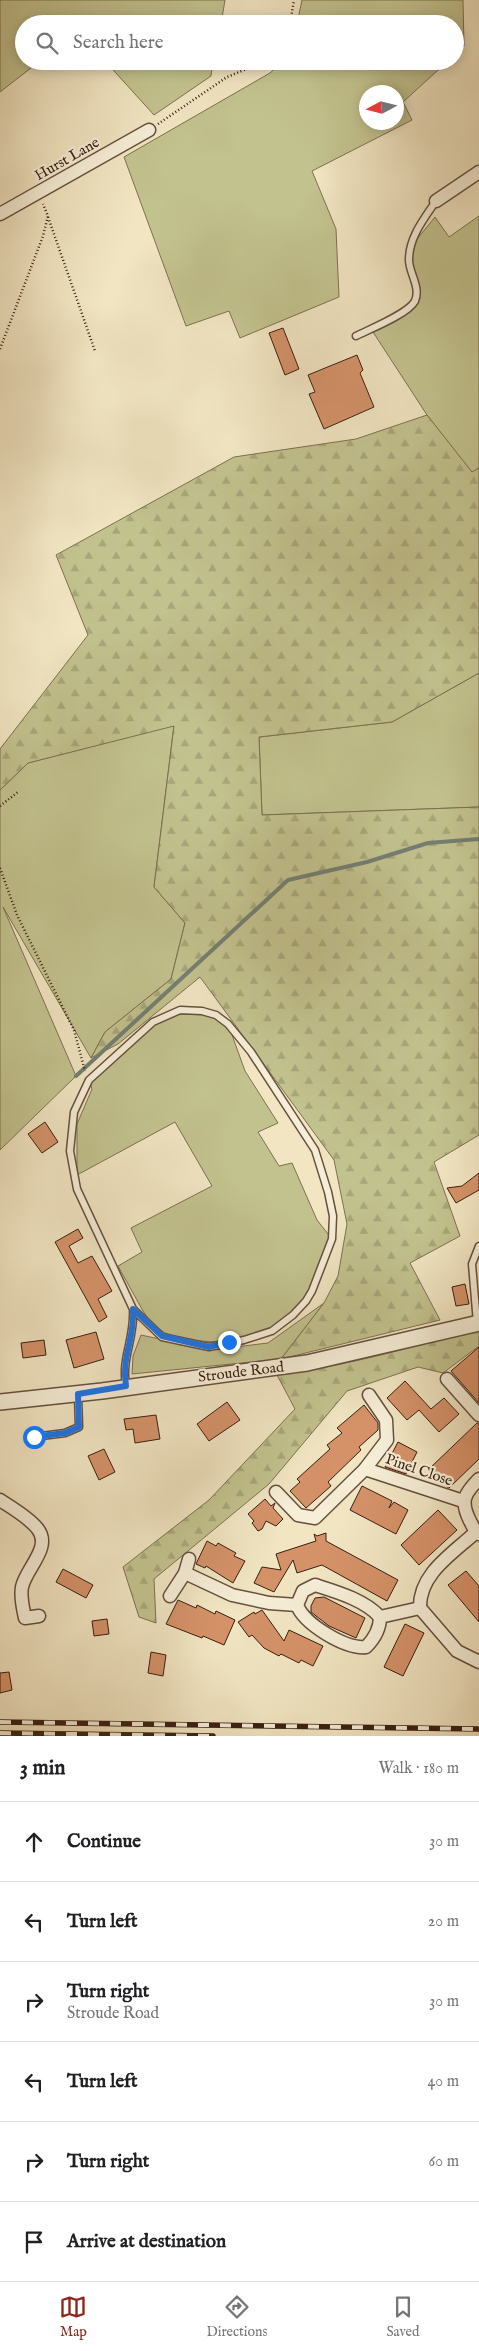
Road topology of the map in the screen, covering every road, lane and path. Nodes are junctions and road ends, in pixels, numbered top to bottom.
1 (294, 0) edge
2 (292, 15) edge
3 (244, 70) edge
4 (149, 130) joint
5 (479, 172) edge
6 (38, 194) junction
7 (436, 201) joint
8 (0, 214) edge
9 (48, 216) junction
10 (356, 336) dead end
11 (0, 349) edge
12 (96, 351) dead end
13 (18, 792) dead end
14 (0, 806) edge
15 (0, 868) edge
16 (86, 1074) dead end
17 (479, 1246) edge
18 (133, 1309) junction
19 (478, 1324) edge
20 (447, 1379) dead end
21 (126, 1386) junction
22 (78, 1394) junction
23 (369, 1395) dead end
24 (0, 1402) edge
25 (479, 1415) edge
26 (34, 1437) dead end
27 (365, 1469) junction
28 (479, 1479) edge
29 (276, 1492) dead end
30 (0, 1500) edge
31 (463, 1501) junction
32 (477, 1533) edge
33 (189, 1559) dead end
34 (184, 1573) junction
35 (170, 1596) dead end
36 (298, 1605) junction
37 (420, 1608) junction
38 (39, 1616) dead end
39 (380, 1617) junction
40 (479, 1662) edge

1 - 2 path
3 - 4 path
4 - 6 street, Hurst Lane
5 - 7 street
6 - 8 street, Hurst Lane
6 - 9 path
7 - 10 lane
9 - 11 path
9 - 12 path
13 - 14 path
15 - 16 path
17 - 19 lane
18 - 18 lane
18 - 21 lane
19 - 21 street, Stroude Road
20 - 25 street
21 - 22 street, Stroude Road
22 - 24 street, Stroude Road
22 - 26 lane
23 - 27 street, Pinel Close
27 - 29 street, Pinel Close
27 - 31 street, Pinel Close
28 - 31 street
30 - 38 street
31 - 32 street
32 - 37 street
33 - 34 street
34 - 35 street
34 - 36 street
36 - 39 street
36 - 39 street
37 - 39 street
37 - 40 street

